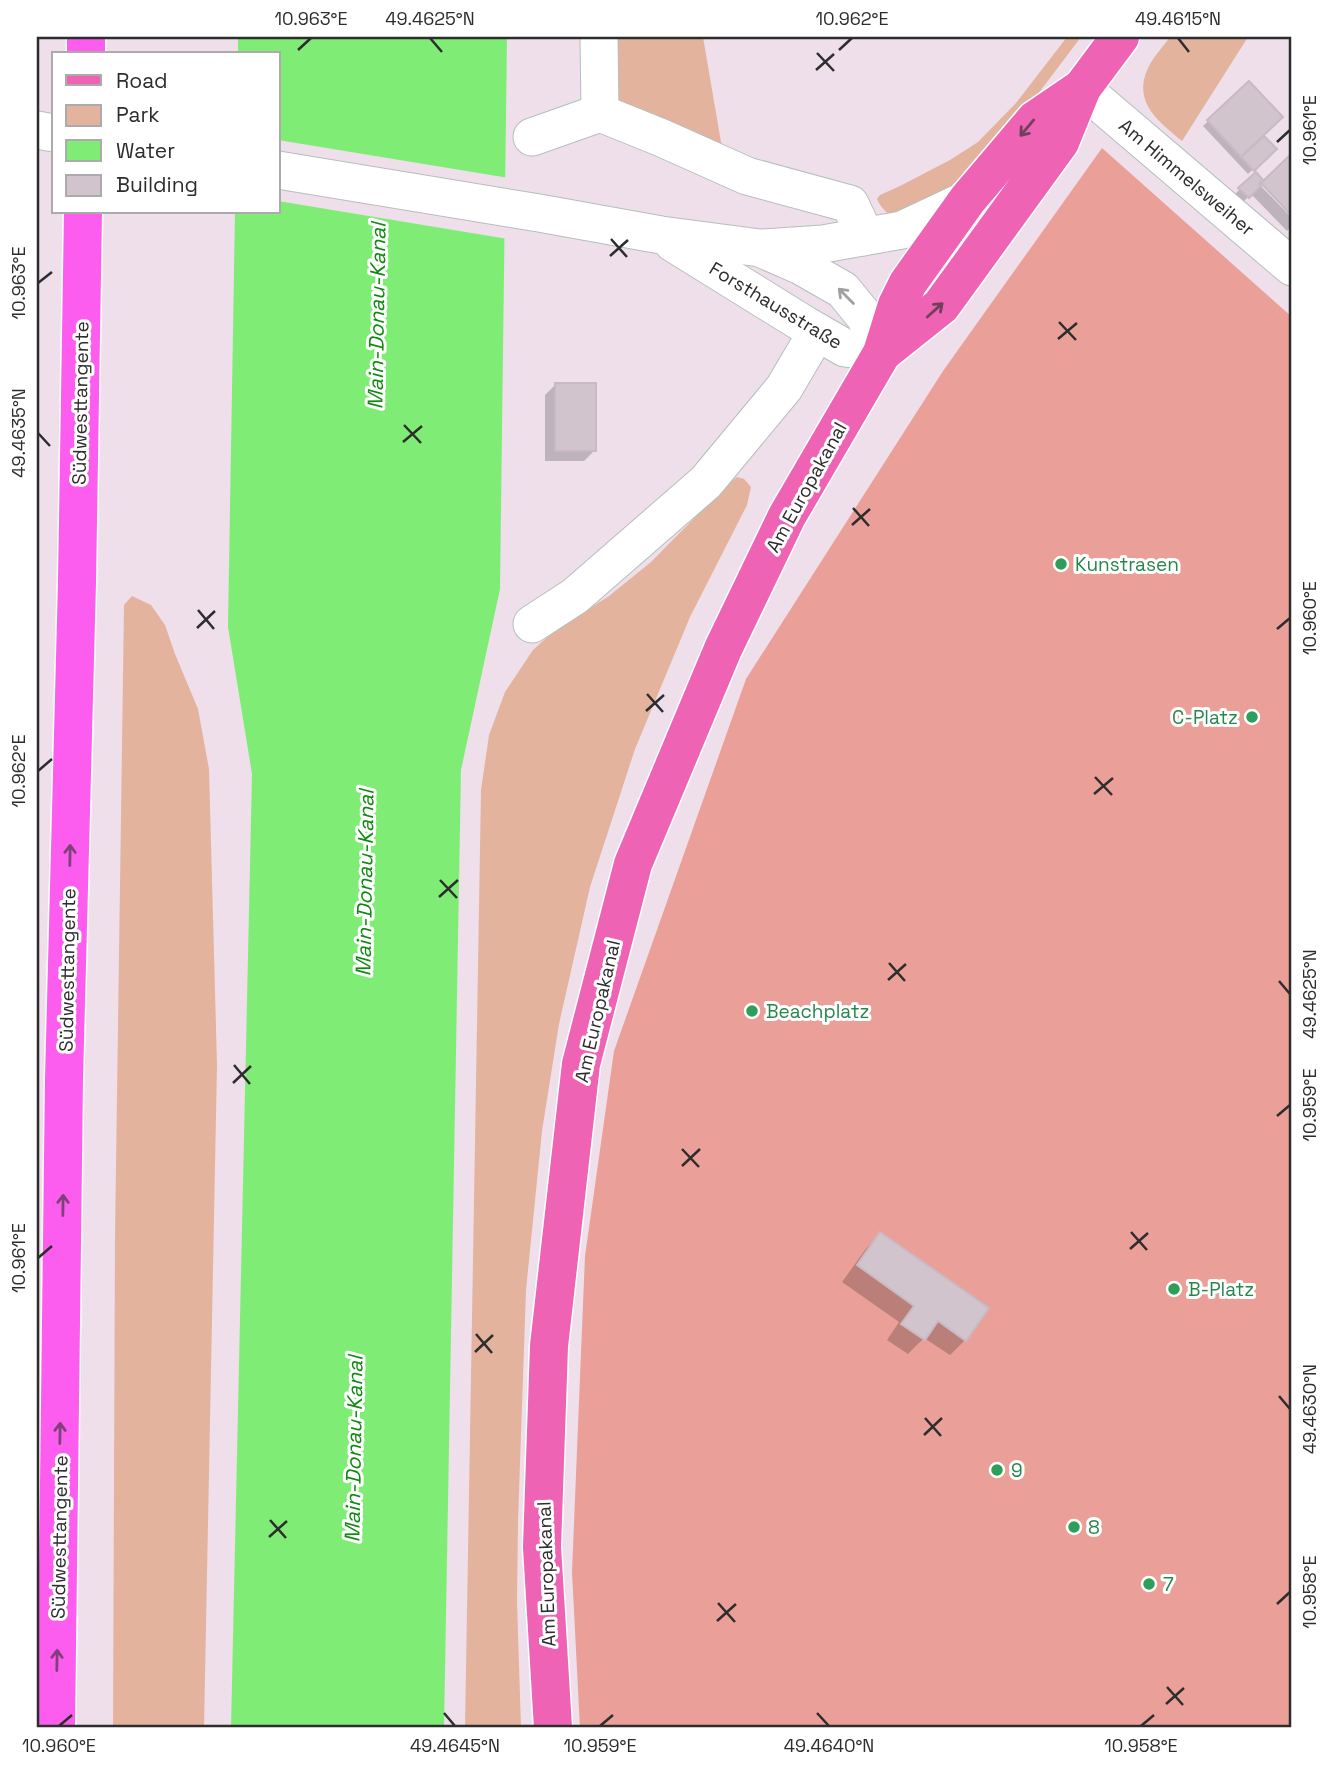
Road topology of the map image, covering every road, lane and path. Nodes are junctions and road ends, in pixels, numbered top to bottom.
1 (599, 37) edge
2 (1120, 37) edge
3 (1082, 88) junction
4 (600, 113) junction
5 (532, 137) dead end
6 (280, 170) edge
7 (968, 200) junction
8 (83, 214) edge
9 (661, 235) junction
10 (863, 237) junction
11 (760, 248) junction
12 (1292, 267) edge
13 (817, 332) junction
14 (882, 353) junction
15 (532, 624) dead end
16 (56, 1728) edge
17 (552, 1728) edge

1 - 4 street
2 - 3 main road, Am Europakanal
3 -> 7 main road, Am Europakanal
3 - 12 street, Am Himmelsweiher
14 -> 3 main road, Am Europakanal
4 - 5 street
4 - 10 street
6 - 9 street, Forsthausstraße
7 - 10 street
7 - 14 main road, Am Europakanal
16 -> 8 highway, Südwesttangente
9 - 11 street, Forsthausstraße
9 - 13 street, Forsthausstraße
10 - 11 street
14 -> 11 street, Forsthausstraße
13 - 14 street, Forsthausstraße
13 - 15 street
14 - 17 main road, Am Europakanal

